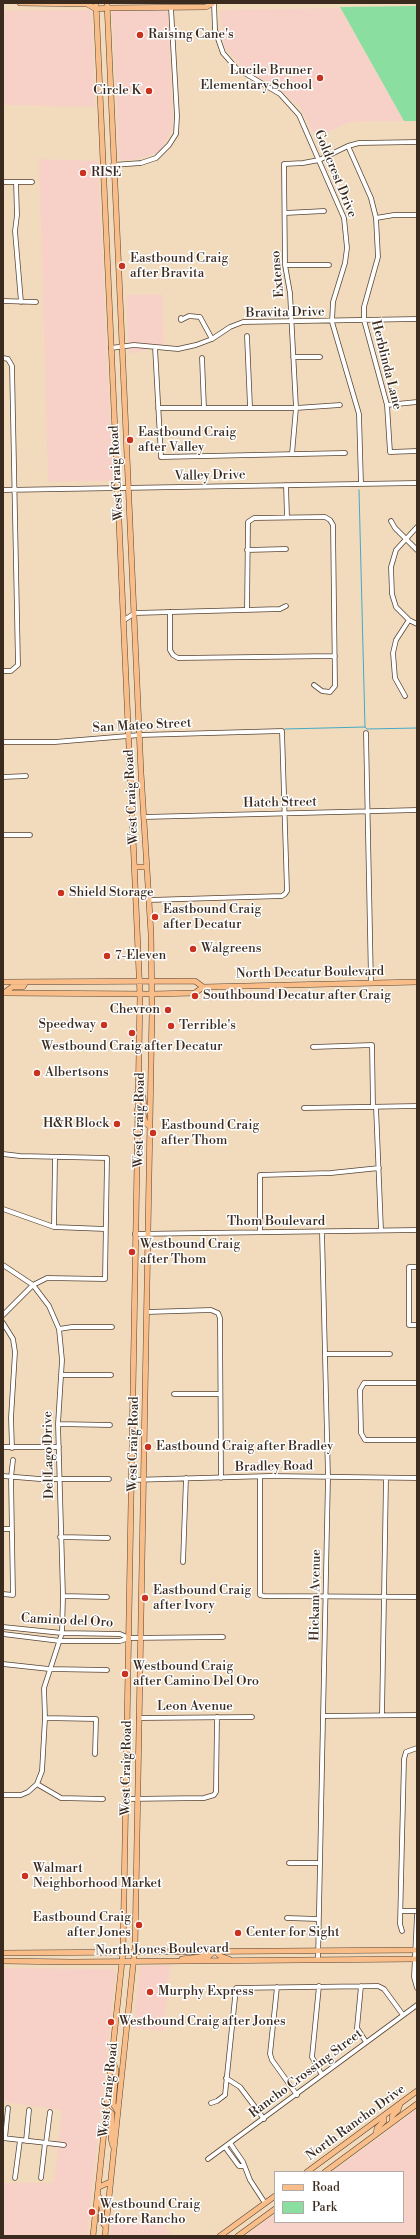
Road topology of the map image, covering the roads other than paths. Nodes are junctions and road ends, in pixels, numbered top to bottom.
1 (20, 3) edge
2 (188, 3) edge
3 (213, 3) edge
4 (89, 4) edge
5 (96, 6) edge
6 (107, 6) edge
7 (171, 8) junction
8 (112, 126) junction
9 (101, 127) junction
10 (417, 142) edge
11 (348, 146) junction
12 (319, 160) junction
13 (113, 165) junction
14 (3, 182) edge
15 (16, 182) junction
16 (32, 182) dead end
17 (324, 211) dead end
18 (285, 213) junction
19 (417, 215) edge
20 (376, 218) junction
21 (117, 246) junction
22 (107, 247) junction
23 (285, 265) junction
24 (329, 265) dead end
25 (3, 301) edge
26 (21, 302) junction
27 (36, 302) dead end
28 (181, 318) dead end
29 (417, 319) edge
30 (364, 320) junction
31 (292, 321) junction
32 (332, 322) junction
33 (247, 336) dead end
34 (212, 338) junction
35 (156, 347) junction
36 (112, 348) junction
37 (122, 348) junction
38 (293, 357) junction
39 (320, 357) dead end
40 (3, 358) edge
41 (202, 358) dead end
42 (417, 402) edge
43 (340, 405) dead end
44 (387, 405) junction
45 (250, 407) junction
46 (158, 408) junction
47 (204, 408) junction
48 (296, 408) junction
49 (417, 452) edge
50 (345, 453) dead end
51 (292, 454) junction
52 (417, 483) edge
53 (361, 484) junction
54 (286, 485) junction
55 (118, 488) junction
56 (128, 488) junction
57 (3, 490) edge
58 (14, 490) junction
59 (287, 518) junction
60 (391, 521) dead end
61 (417, 527) edge
62 (405, 538) junction
63 (286, 549) dead end
64 (247, 550) junction
65 (417, 550) edge
66 (286, 606) dead end
67 (248, 610) junction
68 (135, 612) junction
69 (170, 612) junction
70 (124, 620) junction
71 (409, 620) junction
72 (417, 624) edge
73 (335, 656) junction
74 (3, 671) edge
75 (314, 685) dead end
76 (405, 696) dead end
77 (366, 733) dead end
78 (140, 735) junction
79 (129, 736) junction
80 (3, 742) edge
81 (26, 776) dead end
82 (3, 777) edge
83 (417, 810) edge
84 (367, 811) junction
85 (285, 813) junction
86 (144, 817) junction
87 (3, 835) edge
88 (30, 835) dead end
89 (135, 867) junction
90 (147, 867) junction
91 (149, 900) junction
92 (3, 982) edge
93 (13, 982) junction
94 (26, 982) junction
95 (140, 982) junction
96 (152, 982) junction
97 (417, 982) edge
98 (371, 983) junction
99 (203, 986) junction
100 (3, 991) edge
101 (152, 994) junction
102 (140, 995) junction
103 (313, 1047) dead end
104 (138, 1094) junction
105 (417, 1106) edge
106 (375, 1107) junction
107 (304, 1108) dead end
108 (137, 1110) junction
109 (150, 1112) junction
110 (150, 1127) junction
111 (3, 1154) edge
112 (56, 1158) junction
113 (379, 1168) junction
114 (3, 1209) edge
115 (54, 1228) junction
116 (105, 1229) junction
117 (381, 1230) junction
118 (417, 1230) edge
119 (260, 1232) junction
120 (322, 1232) junction
121 (135, 1234) junction
122 (148, 1234) junction
123 (3, 1265) edge
124 (417, 1267) edge
125 (33, 1285) junction
126 (147, 1312) junction
127 (3, 1315) edge
128 (3, 1323) edge
129 (417, 1325) edge
130 (112, 1327) dead end
131 (58, 1329) junction
132 (326, 1354) junction
133 (390, 1354) dead end
134 (61, 1375) junction
135 (111, 1376) dead end
136 (417, 1383) edge
137 (174, 1394) dead end
138 (220, 1394) junction
139 (58, 1424) junction
140 (110, 1424) dead end
141 (417, 1440) edge
142 (3, 1447) edge
143 (59, 1447) junction
144 (12, 1448) junction
145 (13, 1460) dead end
146 (3, 1476) edge
147 (11, 1477) junction
148 (260, 1477) junction
149 (328, 1477) junction
150 (109, 1478) dead end
151 (186, 1478) junction
152 (221, 1478) junction
153 (386, 1478) junction
154 (417, 1478) edge
155 (60, 1479) junction
156 (131, 1480) junction
157 (144, 1480) junction
158 (3, 1529) edge
159 (11, 1529) junction
160 (60, 1537) junction
161 (108, 1538) dead end
162 (183, 1562) dead end
163 (3, 1594) edge
164 (63, 1596) junction
165 (417, 1596) edge
166 (107, 1597) dead end
167 (326, 1597) junction
168 (384, 1597) junction
169 (3, 1627) edge
170 (62, 1633) junction
171 (3, 1634) edge
172 (223, 1637) dead end
173 (129, 1638) junction
174 (140, 1638) junction
175 (60, 1641) junction
176 (3, 1664) edge
177 (49, 1669) junction
178 (107, 1670) dead end
179 (382, 1715) junction
180 (417, 1715) edge
181 (324, 1716) junction
182 (217, 1717) junction
183 (252, 1717) dead end
184 (45, 1718) junction
185 (139, 1718) junction
186 (417, 1748) edge
187 (95, 1754) dead end
188 (37, 1784) junction
189 (3, 1795) edge
190 (103, 1799) dead end
191 (126, 1799) junction
192 (138, 1799) junction
193 (126, 1833) junction
194 (137, 1833) junction
195 (320, 1863) junction
196 (289, 1864) dead end
197 (401, 1911) junction
198 (417, 1911) edge
199 (417, 1915) edge
200 (287, 1918) dead end
201 (318, 1918) junction
202 (402, 1931) dead end
203 (416, 1950) edge
204 (215, 1951) junction
205 (318, 1951) junction
206 (123, 1952) junction
207 (134, 1952) junction
208 (6, 1953) edge
209 (318, 1959) junction
210 (416, 1959) edge
211 (6, 1960) edge
212 (232, 1960) junction
213 (176, 1961) junction
214 (122, 1962) junction
215 (134, 1962) junction
216 (319, 1986) junction
217 (361, 1986) junction
218 (277, 1987) junction
219 (417, 1988) edge
220 (417, 2006) edge
221 (403, 2015) junction
222 (366, 2042) junction
223 (112, 2061) junction
224 (322, 2075) junction
225 (226, 2078) junction
226 (417, 2091) edge
227 (297, 2095) junction
228 (211, 2103) dead end
229 (400, 2104) junction
230 (417, 2104) edge
231 (8, 2108) dead end
232 (107, 2109) junction
233 (29, 2110) dead end
234 (50, 2112) dead end
235 (118, 2112) junction
236 (384, 2116) junction
237 (264, 2119) junction
238 (392, 2122) junction
239 (376, 2134) junction
240 (4, 2138) edge
241 (20, 2140) junction
242 (26, 2141) junction
243 (46, 2143) junction
244 (230, 2143) junction
245 (64, 2145) dead end
246 (225, 2147) junction
247 (114, 2149) junction
248 (208, 2159) dead end
249 (243, 2166) junction
250 (308, 2171) edge
251 (326, 2171) edge
252 (15, 2178) dead end
253 (41, 2178) dead end
254 (110, 2182) junction
255 (99, 2187) junction
256 (98, 2194) junction
257 (274, 2197) edge
258 (265, 2203) junction
259 (274, 2209) edge
260 (234, 2226) junction
261 (106, 2227) junction
262 (93, 2236) edge
263 (105, 2236) edge
264 (220, 2236) edge
265 (227, 2236) edge
266 (238, 2236) edge

1 - 4 main road
2 - 7 main road
3 - 7 main road
3 - 12 street, Goldcrest Drive
4 - 5 main road
5 - 6 main road
5 - 9 main road, West Craig Road
6 - 7 main road
6 - 8 main road, West Craig Road
7 - 13 street
8 - 9 main road
8 - 13 main road, West Craig Road
9 - 22 main road, West Craig Road
10 - 11 street
11 - 12 street
11 - 20 street, Herblinda Lane
12 - 18 street, Extenso
12 - 32 street, Goldcrest Drive
13 - 21 main road, West Craig Road
14 - 15 street
15 - 16 street
15 - 26 street
17 - 18 street
18 - 23 street, Extenso
19 - 20 street
20 - 30 street, Herblinda Lane
21 - 22 main road
21 - 37 main road, West Craig Road
22 - 36 main road, West Craig Road
23 - 24 street
23 - 31 street, Extenso
25 - 26 street
26 - 27 street
28 - 34 street
29 - 30 street, Bravita Drive
30 - 32 street, Bravita Drive
30 - 44 street, Herblinda Lane
31 - 32 street, Bravita Drive
31 - 34 street, Bravita Drive
31 - 38 street, Extenso
32 - 53 street, Goldcrest Drive
33 - 45 street
34 - 35 street, Bravita Drive
35 - 37 street, Bravita Drive
35 - 46 street
36 - 37 street, Bravita Drive
36 - 55 main road, West Craig Road
37 - 56 main road, West Craig Road
38 - 39 street
38 - 48 street, Extenso
40 - 58 street
41 - 47 street
42 - 44 street
43 - 48 street
44 - 49 street, Herblinda Lane
45 - 47 street
45 - 48 street
46 - 47 street
46 - 51 street
48 - 51 street, Extenso
50 - 51 street
52 - 53 street, Valley Drive
53 - 54 street, Valley Drive
54 - 56 street, Valley Drive
54 - 59 street
55 - 56 street, Valley Drive
55 - 58 street, Valley Drive
55 - 70 main road, West Craig Road
56 - 68 main road, West Craig Road
57 - 58 street, Valley Drive
58 - 74 street
59 - 64 street
59 - 73 street
60 - 62 street
61 - 62 street
62 - 65 street
62 - 71 street
63 - 64 street
64 - 67 street
66 - 67 street
67 - 69 street
68 - 69 street
68 - 70 street
68 - 78 main road, West Craig Road
69 - 73 street
70 - 79 main road, West Craig Road
71 - 72 street
71 - 76 street
73 - 75 street
77 - 84 street
78 - 79 street, San Mateo Street
78 - 85 street, San Mateo Street
78 - 86 main road, West Craig Road
79 - 80 street, San Mateo Street
79 - 89 main road, West Craig Road
81 - 82 street
83 - 84 street, Hatch Street
84 - 85 street, Hatch Street
84 - 98 street
85 - 86 street, Hatch Street
85 - 91 street
86 - 90 main road, West Craig Road
87 - 88 street
89 - 90 main road
89 - 95 main road, West Craig Road
90 - 91 main road, West Craig Road
91 - 96 main road, West Craig Road
92 - 93 main road, North Decatur Boulevard
93 - 94 main road, North Decatur Boulevard
93 - 100 main road
94 - 95 main road, North Decatur Boulevard
94 - 100 main road
95 - 96 main road, North Decatur Boulevard
95 - 102 main road, West Craig Road
96 - 99 main road, North Decatur Boulevard
96 - 101 main road, West Craig Road
97 - 98 main road, North Decatur Boulevard
98 - 99 main road, North Decatur Boulevard
99 - 101 main road, North Decatur Boulevard
100 - 102 main road, North Decatur Boulevard
101 - 102 main road, North Decatur Boulevard
101 - 109 main road, West Craig Road
102 - 104 main road, West Craig Road
103 - 106 street
104 - 108 main road, West Craig Road
104 - 109 main road
105 - 106 street
106 - 107 street
106 - 113 street
108 - 110 main road
108 - 121 main road, West Craig Road
109 - 110 main road, West Craig Road
110 - 122 main road, West Craig Road
111 - 112 street
112 - 115 street
112 - 116 street
113 - 117 street
113 - 119 street
114 - 115 street
115 - 116 street
116 - 125 street
117 - 118 street, Thom Boulevard
117 - 120 street, Thom Boulevard
119 - 120 street, Thom Boulevard
119 - 122 street, Thom Boulevard
120 - 132 street, Hickam Avenue
121 - 122 street, Thom Boulevard
121 - 156 main road, West Craig Road
122 - 126 main road, West Craig Road
123 - 125 street, Del Lago Drive
124 - 129 street
125 - 127 street
125 - 131 street, Del Lago Drive
126 - 138 street
126 - 157 main road, West Craig Road
128 - 144 street
130 - 131 street
131 - 134 street, Del Lago Drive
132 - 133 street
132 - 149 street, Hickam Avenue
134 - 135 street
134 - 139 street, Del Lago Drive
136 - 141 street
137 - 138 street
138 - 152 street
139 - 140 street
139 - 143 street, Del Lago Drive
142 - 144 street
143 - 144 street
143 - 155 street, Del Lago Drive
145 - 147 street
146 - 147 street
147 - 155 street
147 - 159 street
148 - 149 street, Bradley Road
148 - 152 street, Bradley Road
148 - 167 street
149 - 153 street, Bradley Road
149 - 167 street, Hickam Avenue
150 - 155 street
151 - 152 street, Bradley Road
151 - 157 street, Bradley Road
151 - 162 street
153 - 154 street, Bradley Road
153 - 168 street
155 - 160 street, Del Lago Drive
156 - 157 street, Bradley Road
156 - 173 main road, West Craig Road
157 - 174 main road, West Craig Road
158 - 159 street
159 - 163 street
160 - 161 street
160 - 164 street, Del Lago Drive
164 - 166 street
164 - 170 street, Del Lago Drive
165 - 168 street
167 - 168 street
167 - 181 street, Hickam Avenue
168 - 179 street
169 - 170 street, Camino del Oro
170 - 173 street, Camino del Oro
170 - 175 street, Del Lago Drive
171 - 175 street, Camino del Oro
172 - 174 street, Camino del Oro
173 - 174 street, Camino del Oro
173 - 175 street, Camino del Oro
173 - 191 main road, West Craig Road
174 - 185 main road, West Craig Road
175 - 177 street, Del Lago Drive
176 - 177 street
177 - 178 street
177 - 184 street, Del Lago Drive
179 - 180 street
179 - 181 street
181 - 195 street, Hickam Avenue
182 - 183 street, Leon Avenue
182 - 185 street, Leon Avenue
182 - 192 street
184 - 187 street
184 - 188 street, Del Lago Drive
185 - 192 main road, West Craig Road
186 - 197 street
188 - 189 street
188 - 190 street
191 - 192 street
191 - 193 main road, West Craig Road
192 - 194 main road, West Craig Road
193 - 194 main road
193 - 206 main road, West Craig Road
194 - 207 main road, West Craig Road
195 - 196 street
195 - 201 street, Hickam Avenue
197 - 198 street
197 - 202 street
199 - 203 street
200 - 201 street
201 - 205 street, Hickam Avenue
203 - 205 main road, North Jones Boulevard
203 - 210 street
204 - 205 main road, North Jones Boulevard
204 - 207 main road, North Jones Boulevard
204 - 212 main road
204 - 213 main road
205 - 209 street, Hickam Avenue
206 - 207 main road, North Jones Boulevard
206 - 208 main road, North Jones Boulevard
206 - 214 main road, West Craig Road
207 - 215 main road, West Craig Road
208 - 211 main road
209 - 210 main road, North Jones Boulevard
209 - 212 main road, North Jones Boulevard
210 - 219 street
211 - 214 main road, North Jones Boulevard
212 - 213 main road, North Jones Boulevard
213 - 215 main road, North Jones Boulevard
214 - 215 main road, North Jones Boulevard
214 - 223 main road, West Craig Road
215 - 235 main road, West Craig Road
216 - 217 street
216 - 218 street
216 - 224 street
217 - 221 street
217 - 222 street
218 - 225 street
218 - 227 street
220 - 221 street, Rancho Crossing Street
221 - 222 street, Rancho Crossing Street
222 - 224 street, Rancho Crossing Street
223 - 232 main road, West Craig Road
223 - 235 main road
224 - 227 street, Rancho Crossing Street
225 - 228 street
225 - 237 street
226 - 229 main road, North Rancho Drive
227 - 237 street, Rancho Crossing Street
229 - 236 main road, North Rancho Drive
229 - 238 main road
230 - 238 main road, North Rancho Drive
231 - 240 street
232 - 247 main road
232 - 255 main road, West Craig Road
233 - 242 street
234 - 243 street
235 - 247 main road, West Craig Road
236 - 239 main road
236 - 250 main road, North Rancho Drive
237 - 244 street, Rancho Crossing Street
238 - 239 main road, North Rancho Drive
239 - 251 main road, North Rancho Drive
240 - 241 street
241 - 242 street
241 - 252 street
242 - 243 street
243 - 245 street
243 - 253 street
244 - 246 street, Rancho Crossing Street
244 - 249 street
246 - 248 street, Rancho Crossing Street
246 - 249 street
247 - 254 main road, West Craig Road
249 - 258 street
254 - 255 main road
254 - 261 main road, West Craig Road
255 - 256 main road, West Craig Road
256 - 261 main road
256 - 262 main road, West Craig Road
257 - 258 main road
258 - 260 main road
259 - 266 main road
260 - 264 main road
260 - 265 main road
261 - 263 main road, West Craig Road

